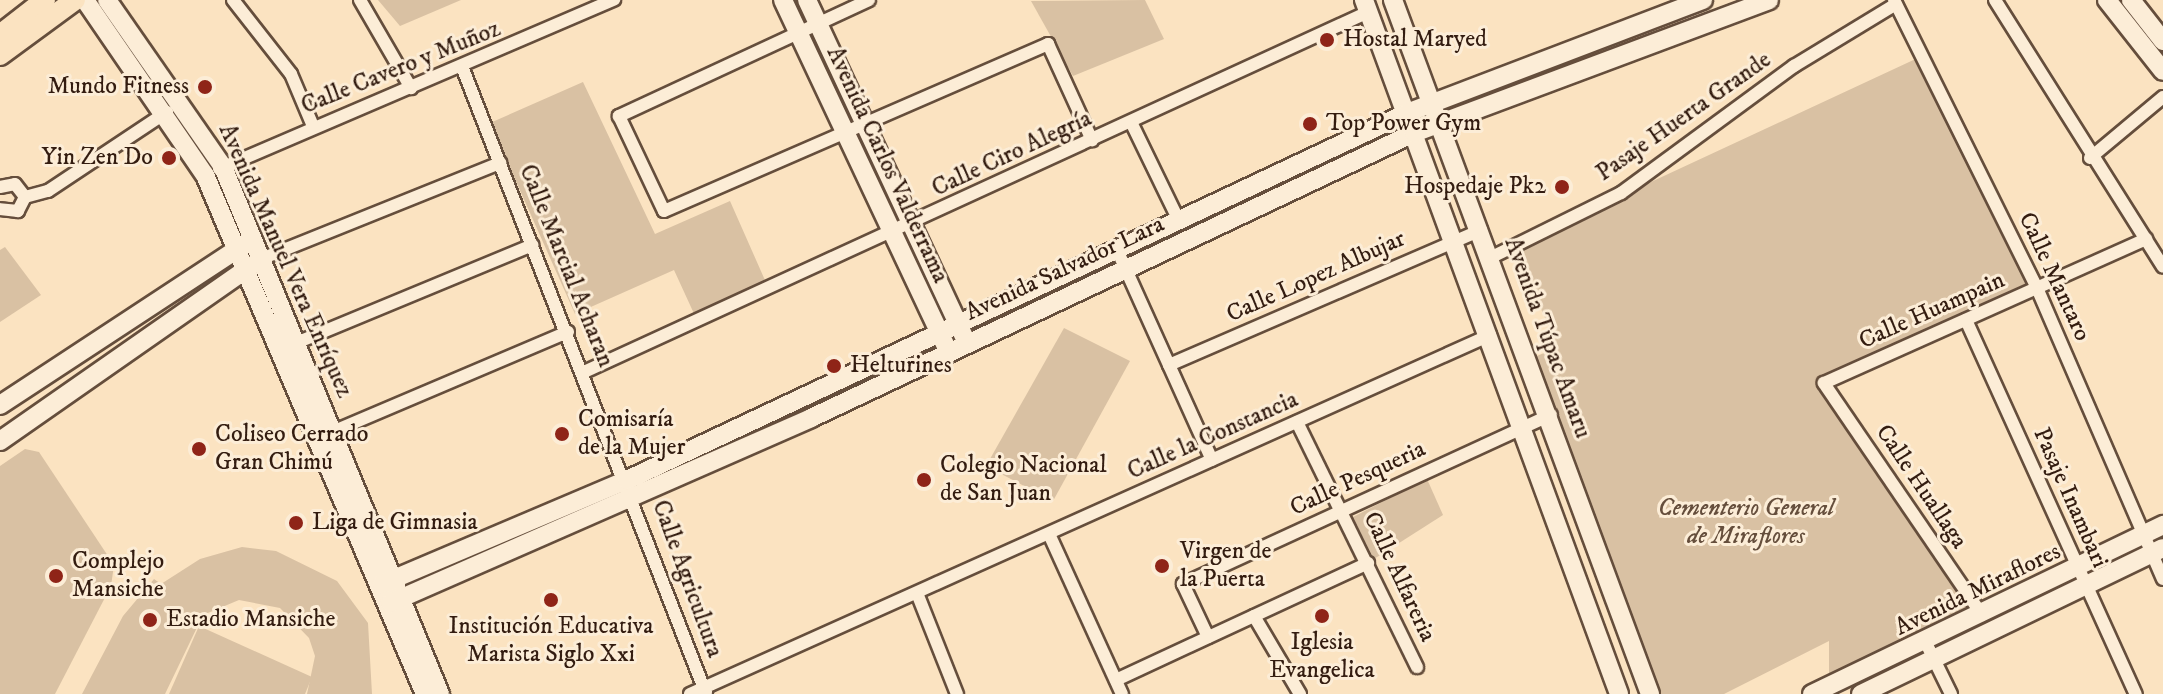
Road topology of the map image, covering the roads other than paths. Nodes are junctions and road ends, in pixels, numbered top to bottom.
1 (45, 0) edge
2 (75, 0) edge
3 (85, 0) edge
4 (107, 0) edge
5 (233, 0) edge
6 (360, 0) edge
7 (614, 0) edge
8 (783, 0) edge
9 (807, 0) edge
10 (869, 0) edge
11 (1393, 0) edge
12 (1703, 0) edge
13 (1769, 0) edge
14 (1995, 0) edge
15 (2107, 0) edge
16 (2131, 0) edge
17 (1895, 2) edge
18 (1366, 6) edge
19 (1733, 6) edge
20 (818, 24) junction
21 (798, 33) junction
22 (0, 35) edge
23 (2163, 41) edge
24 (1566, 53) junction
25 (0, 55) edge
26 (463, 69) junction
27 (2163, 71) edge
28 (1576, 76) junction
29 (411, 88) junction
30 (2163, 97) edge
31 (1433, 103) junction
32 (167, 112) junction
33 (1407, 113) junction
34 (1131, 122) junction
35 (865, 124) junction
36 (313, 126) junction
37 (1442, 126) junction
38 (845, 133) junction
39 (1414, 133) junction
40 (1092, 140) junction
41 (2090, 158) junction
42 (500, 163) junction
43 (223, 167) junction
44 (205, 175) junction
45 (0, 187) edge
46 (25, 197) junction
47 (0, 209) edge
48 (1180, 223) junction
49 (912, 224) junction
50 (1481, 230) junction
51 (892, 233) junction
52 (2146, 239) junction
53 (254, 240) junction
54 (1454, 240) junction
55 (533, 245) junction
56 (236, 248) junction
57 (1492, 257) junction
58 (261, 259) junction
59 (1121, 260) junction
60 (2163, 267) edge
61 (245, 271) junction
62 (2037, 288) junction
63 (215, 294) junction
64 (261, 306) junction
65 (1966, 320) junction
66 (568, 332) junction
67 (963, 333) junction
68 (1490, 335) junction
69 (944, 342) junction
70 (296, 343) junction
71 (1169, 365) junction
72 (584, 372) junction
73 (1824, 383) joint
74 (801, 399) junction
75 (0, 405) edge
76 (1551, 415) junction
77 (811, 418) junction
78 (1297, 422) junction
79 (1524, 427) junction
80 (325, 434) junction
81 (0, 441) edge
82 (1212, 460) junction
83 (630, 489) junction
84 (1344, 510) junction
85 (2163, 525) edge
86 (1049, 534) junction
87 (2144, 535) junction
88 (2157, 551) edge
89 (1368, 563) junction
90 (2077, 569) junction
91 (2163, 579) edge
92 (388, 581) junction
93 (2086, 587) junction
94 (917, 593) junction
95 (396, 601) junction
96 (1982, 615) junction
97 (1254, 616) junction
98 (1208, 637) junction
99 (1926, 643) junction
100 (1635, 651) junction
101 (1607, 662) junction
102 (1935, 662) junction
103 (1417, 667) dead end
104 (1116, 680) junction
105 (1825, 691) edge
106 (705, 692) edge
107 (425, 694) edge
108 (440, 694) edge
109 (690, 694) edge
110 (957, 694) edge
111 (1122, 694) edge
112 (1300, 694) edge
113 (1619, 694) edge
114 (1650, 694) edge
115 (1861, 694) edge
116 (1951, 694) edge
117 (2136, 694) edge

1 - 22 main road
2 - 25 main road
3 - 32 main road, Avenida Manuel Vera Enríquez
4 - 43 main road, Avenida Manuel Vera Enríquez
5 - 36 street
6 - 29 street
7 - 26 street, Calle Cavero y Muñoz
8 - 21 main road, Avenida Carlos Valderrama
9 - 20 main road, Avenida Carlos Valderrama
10 - 20 street
11 - 31 main road, Avenida Túpac Amaru
12 - 24 main road, Avenida Salvador Lara
13 - 19 main road, Avenida Salvador Lara
14 - 41 street
15 - 27 main road
16 - 23 main road
17 - 57 street, Pasaje Huerta Grande
17 - 62 street, Calle Mantaro
18 - 33 main road
18 - 34 street, Calle Ciro Alegría
19 - 28 main road, Avenida Salvador Lara
20 - 21 street
20 - 35 main road, Avenida Carlos Valderrama
21 - 38 main road, Avenida Carlos Valderrama
21 - 38 street
24 - 28 main road
24 - 31 main road, Avenida Salvador Lara
26 - 29 street, Calle Cavero y Muñoz
26 - 42 street, Calle Marcial Acharan
28 - 37 main road, Avenida Salvador Lara
29 - 36 street, Calle Cavero y Muñoz
30 - 41 street
31 - 33 main road, Avenida Salvador Lara
31 - 37 main road, Avenida Túpac Amaru
32 - 44 main road, Avenida Manuel Vera Enríquez
32 - 46 street
33 - 39 main road
33 - 48 main road, Avenida Salvador Lara
34 - 40 street, Calle Ciro Alegría
34 - 48 street
35 - 38 street
35 - 40 street
35 - 49 main road, Avenida Carlos Valderrama
36 - 43 street, Calle Cavero y Muñoz
37 - 39 main road, Avenida Salvador Lara
37 - 50 main road, Avenida Túpac Amaru
38 - 51 main road, Avenida Carlos Valderrama
39 - 54 main road
39 - 59 main road, Avenida Salvador Lara
40 - 49 street, Calle Ciro Alegría
41 - 52 street
42 - 55 street, Calle Marcial Acharan
42 - 58 street
43 - 44 street, Calle Cavero y Muñoz
43 - 53 main road, Avenida Manuel Vera Enríquez
44 - 56 main road, Avenida Manuel Vera Enríquez
45 - 46 street
46 - 47 street
48 - 59 main road, Avenida Salvador Lara
49 - 51 street, Calle Ciro Alegría
49 - 67 main road, Avenida Carlos Valderrama
50 - 54 street, Calle Lopez Albujar
50 - 57 main road, Avenida Túpac Amaru
51 - 69 main road, Avenida Carlos Valderrama
51 - 72 street, Calle Ciro Alegría
52 - 60 street
52 - 62 street, Calle Huampain
53 - 56 main road
53 - 58 main road, Avenida Manuel Vera Enríquez
54 - 68 main road
54 - 71 street, Calle Lopez Albujar
55 - 66 street, Calle Marcial Acharan
55 - 70 street
56 - 61 main road, Avenida Manuel Vera Enríquez
56 - 75 main road
57 - 76 main road, Avenida Túpac Amaru
58 - 61 main road
58 - 70 main road, Avenida Manuel Vera Enríquez
59 - 67 main road, Avenida Salvador Lara
59 - 71 street
61 - 63 main road
61 - 64 main road, Avenida Manuel Vera Enríquez
62 - 65 street, Calle Huampain
62 - 87 street, Calle Mantaro
63 - 64 main road
63 - 81 main road
64 - 80 main road, Avenida Manuel Vera Enríquez
65 - 73 street, Calle Huampain
65 - 90 street, Pasaje Inambari
66 - 72 street, Calle Marcial Acharan
66 - 80 street
67 - 69 main road, Avenida Salvador Lara
68 - 78 street, Calle la Constancia
68 - 79 main road
69 - 74 main road, Avenida Salvador Lara
69 - 77 main road, Avenida Salvador Lara
70 - 80 main road, Avenida Manuel Vera Enríquez
71 - 82 street
72 - 83 street, Calle Marcial Acharan
73 - 96 street, Calle Huallaga
74 - 77 main road
74 - 83 main road, Avenida Salvador Lara
76 - 79 street, Calle Pesqueria
76 - 100 main road, Avenida Túpac Amaru
77 - 83 main road, Avenida Salvador Lara
78 - 82 street, Calle la Constancia
78 - 84 street, Calle Alfareria
79 - 84 street, Calle Pesqueria
79 - 101 main road
80 - 92 main road, Avenida Manuel Vera Enríquez
82 - 86 street, Calle la Constancia
83 - 92 main road, Avenida Salvador Lara
83 - 95 main road, Avenida Salvador Lara
83 - 106 street, Calle Agricultura
84 - 89 street, Calle Alfareria
84 - 98 street, Calle Pesqueria
85 - 87 main road, Avenida Miraflores
86 - 94 street, Calle la Constancia
86 - 104 street
87 - 88 street, Calle Mantaro
87 - 90 main road, Avenida Miraflores
88 - 91 street, Calle Mantaro
88 - 93 main road, Avenida Miraflores
89 - 97 street
89 - 103 street, Calle Alfareria
90 - 93 street, Pasaje Inambari
90 - 96 main road, Avenida Miraflores
92 - 95 main road, Avenida Manuel Vera Enríquez
93 - 102 main road, Avenida Miraflores
93 - 117 street, Pasaje Inambari
94 - 106 street, Calle la Constancia
94 - 110 street
95 - 107 main road, Avenida Manuel Vera Enríquez
95 - 108 main road, Avenida Manuel Vera Enríquez
96 - 99 main road, Avenida Miraflores
97 - 98 street
97 - 112 street
98 - 104 street
99 - 102 street
99 - 105 main road, Avenida Miraflores
100 - 101 main road
100 - 114 main road, Avenida Túpac Amaru
101 - 113 main road
102 - 115 main road, Avenida Miraflores
102 - 116 street
104 - 111 street
106 - 109 street, Calle la Constancia

